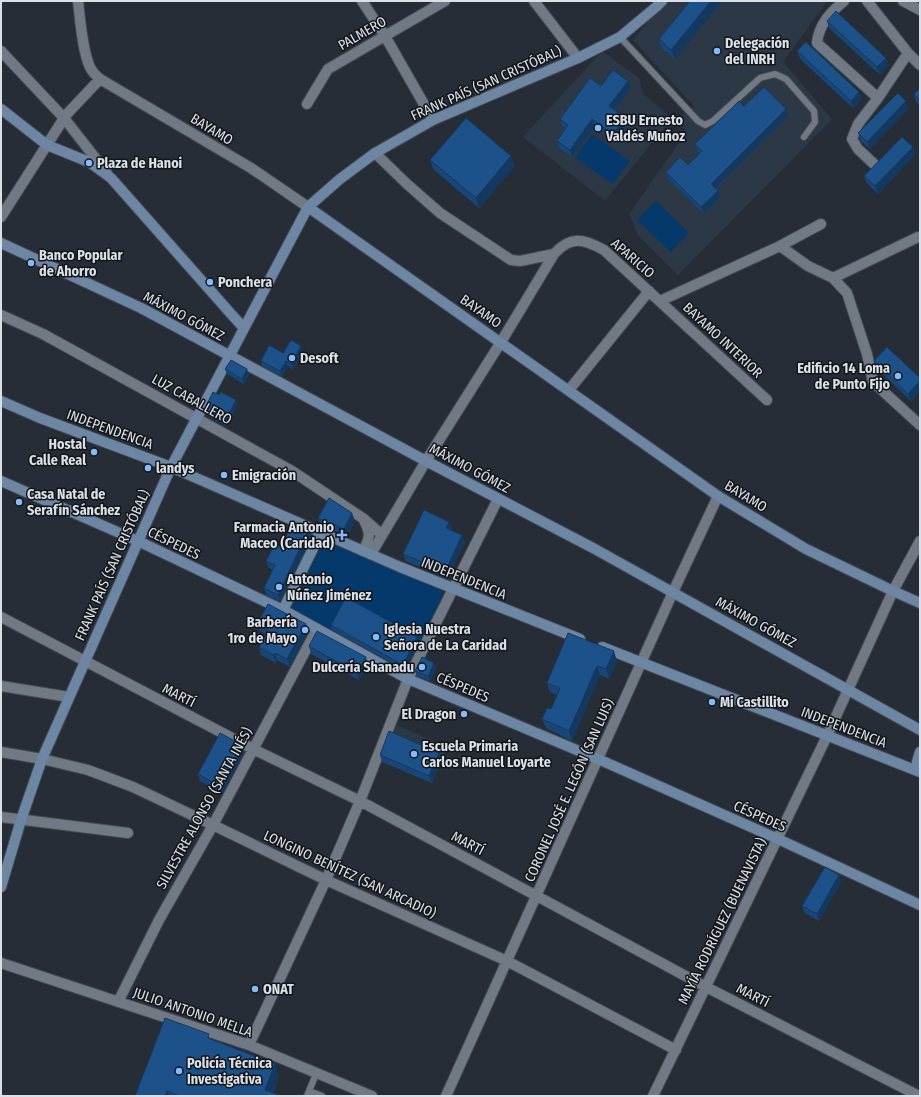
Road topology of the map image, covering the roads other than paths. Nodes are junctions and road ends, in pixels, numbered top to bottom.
1 (78, 1) edge
2 (362, 1) edge
3 (445, 1) edge
4 (534, 1) edge
5 (662, 1) edge
6 (844, 1) edge
7 (866, 1) edge
8 (903, 1) edge
9 (920, 10) edge
10 (385, 36) junction
11 (620, 37) junction
12 (1, 51) edge
13 (908, 53) junction
14 (578, 58) junction
15 (920, 65) edge
16 (100, 79) junction
17 (878, 98) junction
18 (307, 104) dead end
19 (1, 109) edge
20 (64, 118) junction
21 (433, 120) junction
22 (804, 137) dead end
23 (47, 145) junction
24 (375, 153) junction
25 (874, 164) edge
26 (111, 178) junction
27 (308, 207) junction
28 (1, 218) edge
29 (820, 224) dead end
30 (918, 237) dead end
31 (1, 243) edge
32 (780, 246) junction
33 (554, 254) junction
34 (833, 278) junction
35 (649, 291) junction
36 (660, 301) junction
37 (1, 315) edge
38 (244, 328) junction
39 (501, 342) junction
40 (230, 356) junction
41 (568, 390) junction
42 (768, 400) dead end
43 (1, 401) edge
44 (197, 418) junction
45 (920, 426) edge
46 (426, 461) junction
47 (171, 467) junction
48 (1, 481) edge
49 (718, 496) junction
50 (498, 499) junction
51 (364, 518) junction
52 (321, 532) junction
53 (382, 535) junction
54 (138, 541) junction
55 (920, 541) edge
56 (367, 552) junction
57 (452, 588) junction
58 (893, 591) junction
59 (673, 592) junction
60 (920, 603) edge
61 (283, 610) junction
62 (1, 617) edge
63 (317, 629) junction
64 (85, 662) junction
65 (641, 663) junction
66 (408, 679) junction
67 (1, 686) edge
68 (848, 690) junction
69 (69, 697) junction
70 (920, 730) edge
71 (827, 736) junction
72 (253, 749) junction
73 (1, 752) edge
74 (920, 752) edge
75 (42, 759) junction
76 (598, 759) junction
77 (920, 771) edge
78 (360, 801) junction
79 (1, 817) edge
80 (21, 820) junction
81 (213, 825) junction
82 (128, 833) dead end
83 (778, 839) junction
84 (326, 880) junction
85 (1, 887) edge
86 (537, 896) junction
87 (920, 905) edge
88 (507, 961) junction
89 (1, 963) edge
90 (706, 987) junction
91 (118, 1002) junction
92 (249, 1046) junction
93 (676, 1050) junction
94 (316, 1074) junction
95 (308, 1093) edge
96 (322, 1096) edge
97 (372, 1096) edge
98 (446, 1096) edge
99 (653, 1096) edge
100 (919, 1096) edge

1 - 16 street, BAYAMO
2 - 10 street
3 - 10 street, PALMERO
4 - 14 street
5 - 11 street, FRANK PAÍS (SAN CRISTÓBAL)
6 - 17 street
7 - 13 street
8 - 9 street
10 - 18 street, PALMERO
10 - 21 street
11 - 14 street, FRANK PAÍS (SAN CRISTÓBAL)
11 - 22 lane
12 - 20 street
13 - 15 street
13 - 17 street
14 - 21 street, FRANK PAÍS (SAN CRISTÓBAL)
16 - 20 street
16 - 27 street, BAYAMO
17 - 25 street
19 - 23 street
20 - 23 street
20 - 26 street
21 - 24 street, FRANK PAÍS (SAN CRISTÓBAL)
23 - 26 street
23 - 28 street
24 - 27 street, FRANK PAÍS (SAN CRISTÓBAL)
24 - 33 street, APARICIO
26 - 38 street
27 - 38 street, FRANK PAÍS (SAN CRISTÓBAL)
27 - 39 street, BAYAMO
29 - 32 street
30 - 34 street
31 - 40 street, MÁXIMO GÓMEZ
32 - 34 street
32 - 36 street
33 - 35 street, APARICIO
33 - 39 street
34 - 45 street
35 - 36 street, APARICIO
35 - 41 street
36 - 42 street, BAYAMO INTERIOR
37 - 44 street, LUZ CABALLERO
38 - 40 street, FRANK PAÍS (SAN CRISTÓBAL)
39 - 41 street, BAYAMO
39 - 46 street
40 - 44 street, FRANK PAÍS (SAN CRISTÓBAL)
40 - 46 street, MÁXIMO GÓMEZ
41 - 49 street, BAYAMO
43 - 47 street, INDEPENDENCIA
44 - 47 street, FRANK PAÍS (SAN CRISTÓBAL)
44 - 51 street, LUZ CABALLERO
46 - 50 street, MÁXIMO GÓMEZ
46 - 53 street
47 - 52 street, INDEPENDENCIA
47 - 54 street, FRANK PAÍS (SAN CRISTÓBAL)
48 - 54 street, CÉSPEDES
49 - 58 street, BAYAMO
49 - 59 street, CORONEL JOSÉ E. LEGÓN (SAN LUIS)
50 - 57 street
50 - 59 street, MÁXIMO GÓMEZ
51 - 53 street, LUZ CABALLERO
51 - 56 street
52 - 56 street, INDEPENDENCIA
52 - 61 street
53 - 56 street
54 - 61 street, CÉSPEDES
54 - 64 street, FRANK PAÍS (SAN CRISTÓBAL)
55 - 58 street, MAYÍA RODRÍGUEZ (BUENAVISTA)
56 - 57 street, INDEPENDENCIA
57 - 65 street, INDEPENDENCIA
57 - 66 street
58 - 60 street, BAYAMO
58 - 68 street, MAYÍA RODRÍGUEZ (BUENAVISTA)
59 - 65 street, CORONEL JOSÉ E. LEGÓN (SAN LUIS)
59 - 68 street, MÁXIMO GÓMEZ
61 - 63 street, CÉSPEDES
62 - 64 street, MARTÍ
63 - 66 street, CÉSPEDES
63 - 72 street, SILVESTRE ALONSO (SANTA INÉS)
64 - 69 street, FRANK PAÍS (SAN CRISTÓBAL)
64 - 72 street, MARTÍ
65 - 71 street, INDEPENDENCIA
65 - 76 street, CORONEL JOSÉ E. LEGÓN (SAN LUIS)
66 - 76 street, CÉSPEDES
66 - 78 street
67 - 69 street
68 - 70 street, MÁXIMO GÓMEZ
68 - 71 street, MAYÍA RODRÍGUEZ (BUENAVISTA)
69 - 75 street, FRANK PAÍS (SAN CRISTÓBAL)
71 - 77 street, INDEPENDENCIA
71 - 83 street, MAYÍA RODRÍGUEZ (BUENAVISTA)
72 - 78 street, MARTÍ
72 - 81 street, SILVESTRE ALONSO (SANTA INÉS)
73 - 75 street, LONGINO BENÍTEZ (SAN ARCADIO)
74 - 77 street
75 - 80 street, FRANK PAÍS (SAN CRISTÓBAL)
75 - 81 street, LONGINO BENÍTEZ (SAN ARCADIO)
76 - 83 street, CÉSPEDES
76 - 86 street, CORONEL JOSÉ E. LEGÓN (SAN LUIS)
78 - 84 street
78 - 86 street, MARTÍ
79 - 80 street
80 - 82 street
80 - 85 street, FRANK PAÍS (SAN CRISTÓBAL)
81 - 84 street, LONGINO BENÍTEZ (SAN ARCADIO)
81 - 91 street, SILVESTRE ALONSO (SANTA INÉS)
83 - 87 street, CÉSPEDES
83 - 90 street, MAYÍA RODRÍGUEZ (BUENAVISTA)
84 - 88 street, LONGINO BENÍTEZ (SAN ARCADIO)
84 - 92 street
86 - 88 street, CORONEL JOSÉ E. LEGÓN (SAN LUIS)
86 - 90 street, MARTÍ
88 - 93 street, LONGINO BENÍTEZ (SAN ARCADIO)
88 - 98 street, CORONEL JOSÉ E. LEGÓN (SAN LUIS)
89 - 91 street, JULIO ANTONIO MELLA
90 - 93 street, MAYÍA RODRÍGUEZ (BUENAVISTA)
90 - 100 street, MARTÍ
91 - 92 street, JULIO ANTONIO MELLA
92 - 94 street, JULIO ANTONIO MELLA
93 - 99 street, MAYÍA RODRÍGUEZ (BUENAVISTA)
94 - 95 lane
94 - 97 street, JULIO ANTONIO MELLA
95 - 96 lane

